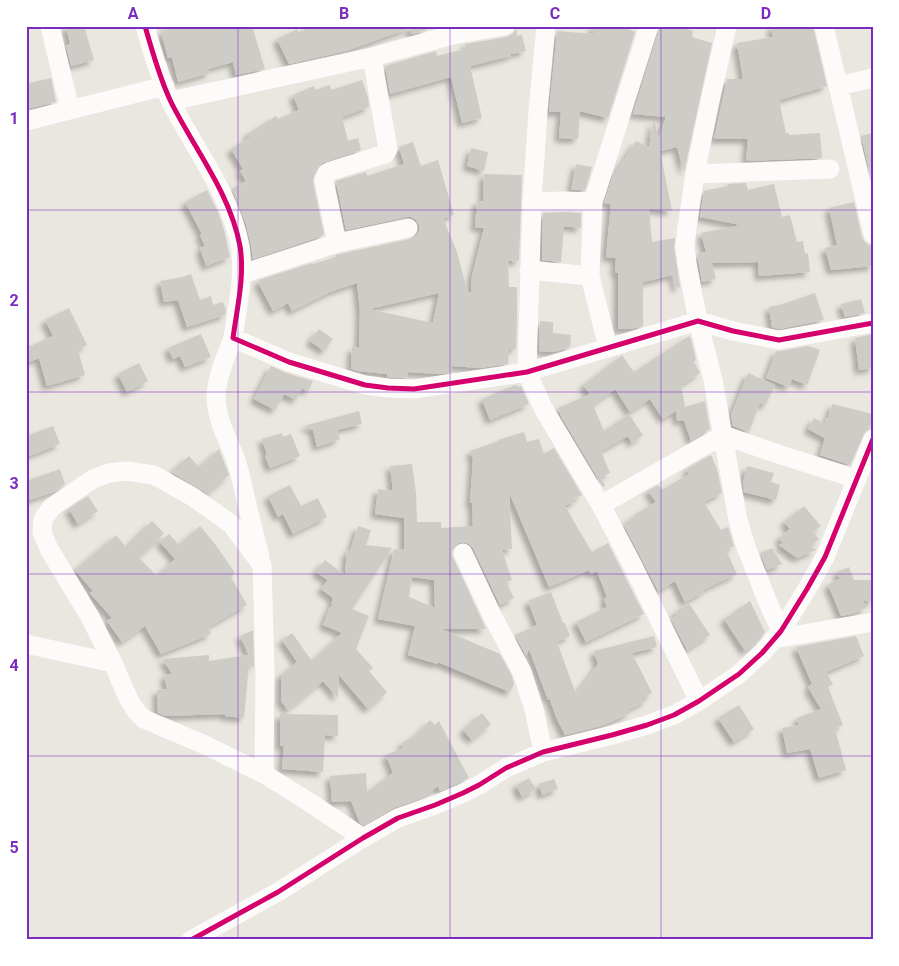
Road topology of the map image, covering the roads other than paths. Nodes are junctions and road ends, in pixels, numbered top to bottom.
1 (50, 26) edge
2 (146, 26) edge
3 (505, 26) edge
4 (546, 26) edge
5 (648, 26) edge
6 (727, 26) edge
7 (824, 26) edge
8 (451, 31) edge
9 (372, 57) junction
10 (873, 78) edge
11 (838, 86) junction
12 (168, 94) junction
13 (70, 110) junction
14 (26, 121) edge
15 (830, 169) dead end
16 (695, 174) junction
17 (532, 202) junction
18 (593, 202) junction
19 (408, 228) dead end
20 (873, 234) edge
21 (337, 243) junction
22 (529, 270) junction
23 (242, 274) junction
24 (590, 276) junction
25 (698, 321) junction
26 (873, 323) edge
27 (234, 338) junction
28 (608, 348) junction
29 (527, 372) junction
30 (722, 435) junction
31 (873, 439) edge
32 (857, 479) junction
33 (601, 505) junction
34 (463, 553) dead end
35 (262, 566) junction
36 (873, 622) edge
37 (778, 635) junction
38 (26, 644) edge
39 (113, 663) junction
40 (699, 701) junction
41 (543, 752) junction
42 (264, 774) junction
43 (363, 838) junction
44 (191, 940) edge

1 - 13 street
2 - 12 street
3 - 8 street
4 - 17 street
5 - 18 street
6 - 16 street
7 - 11 street
8 - 9 street
9 - 12 street
9 - 21 street
10 - 11 street
11 - 20 street
12 - 13 street
12 - 23 street
13 - 14 street
15 - 16 street
16 - 25 street
17 - 18 street
17 - 22 street
18 - 24 street
19 - 21 street
21 - 23 street
22 - 24 street
22 - 29 street
23 - 27 street
24 - 28 street
25 - 26 street
25 - 28 street
25 - 30 street
27 - 29 street
27 - 35 street
28 - 29 street
29 - 33 street
30 - 32 street
30 - 33 street
30 - 37 street
31 - 32 street
32 - 37 street
33 - 40 street
34 - 41 street
35 - 39 street
35 - 42 street
36 - 37 street
37 - 40 street
38 - 39 street
39 - 42 street
40 - 41 street
41 - 43 street
42 - 43 street
43 - 44 street

